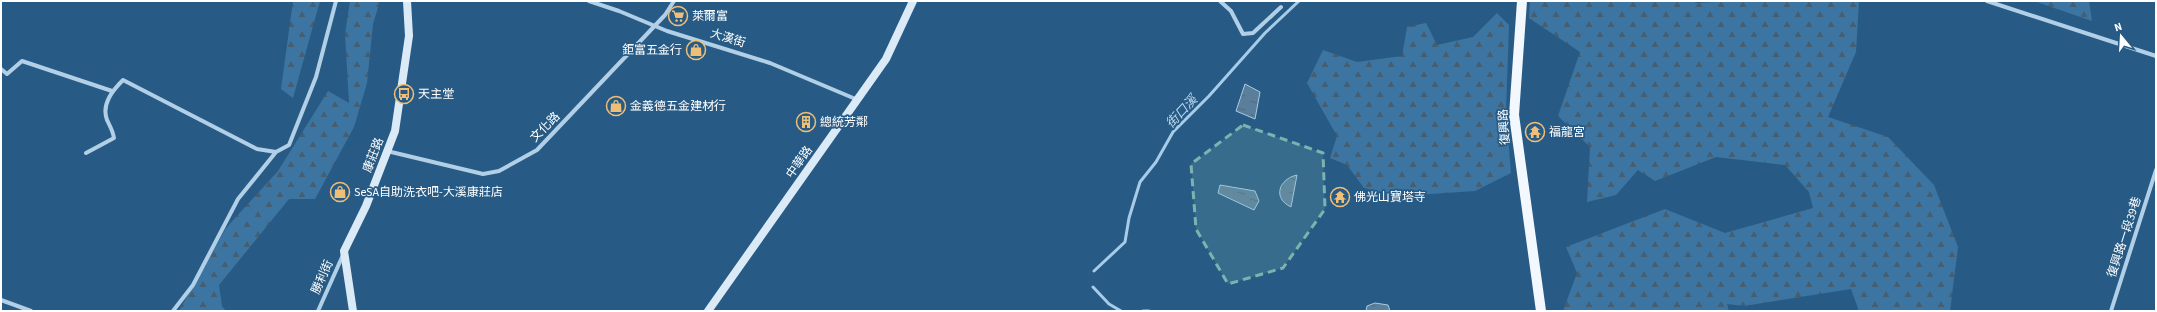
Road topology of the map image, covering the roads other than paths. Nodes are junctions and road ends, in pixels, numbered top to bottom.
1 (336, 1) edge
2 (407, 1) edge
3 (589, 1) edge
4 (674, 1) edge
5 (913, 1) edge
6 (1220, 1) edge
7 (1522, 1) edge
8 (1987, 1) edge
9 (1281, 7) dead end
10 (654, 26) junction
11 (2156, 56) edge
12 (1, 69) edge
13 (112, 91) junction
14 (858, 100) junction
15 (388, 151) junction
16 (276, 152) junction
17 (86, 153) dead end
18 (2156, 170) edge
19 (344, 251) junction
20 (1, 300) edge
21 (31, 311) edge
22 (173, 311) edge
23 (318, 311) edge
24 (353, 311) edge
25 (708, 311) edge
26 (1541, 311) edge
27 (2111, 311) edge

1 - 16 street
2 - 15 street, 康莊路
3 - 10 street, 大漢街
4 - 10 street, 文化路
5 - 14 street, 中華路
6 - 9 street
7 - 26 main road, 復興路
8 - 11 street
10 - 14 street, 大漢街
10 - 15 street, 文化路
12 - 13 street
13 - 16 street
13 - 17 street
14 - 25 street, 中華路
15 - 19 street, 康莊路
16 - 22 street
18 - 27 street, 復興路一段39巷
19 - 23 street, 勝利街
19 - 24 street
20 - 21 street

